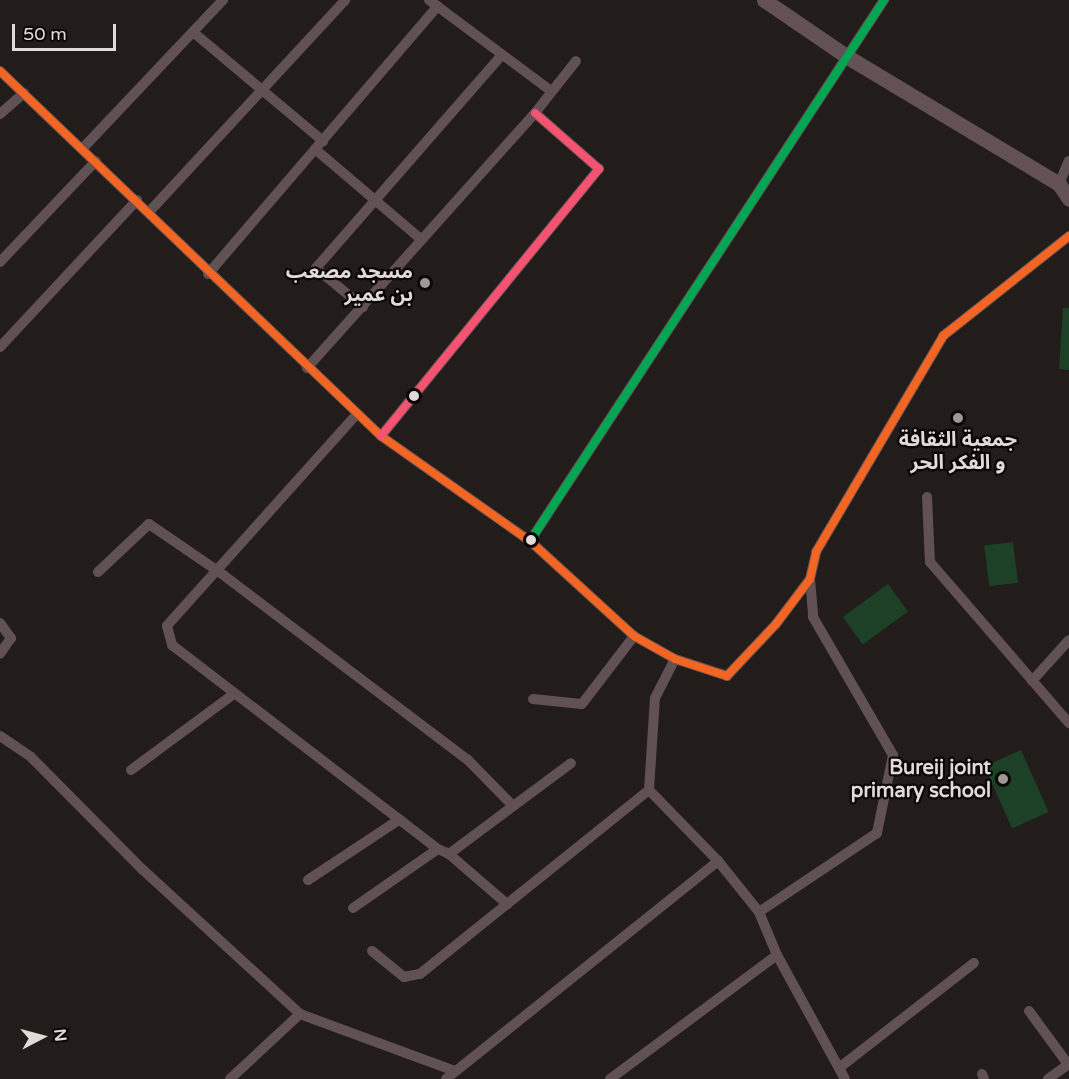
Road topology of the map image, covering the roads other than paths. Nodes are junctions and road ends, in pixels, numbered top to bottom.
1 (223, 0) edge
2 (345, 0) edge
3 (764, 0) edge
4 (884, 0) edge
5 (433, 3) edge
6 (193, 32) junction
7 (502, 56) junction
8 (846, 57) junction
9 (576, 61) dead end
10 (0, 71) edge
11 (260, 90) junction
12 (551, 91) junction
13 (24, 93) junction
14 (535, 113) junction
15 (0, 114) edge
16 (323, 141) junction
17 (83, 148) junction
18 (315, 150) junction
19 (96, 160) junction
20 (1069, 160) edge
21 (1059, 184) junction
22 (1069, 199) edge
23 (137, 200) junction
24 (375, 201) junction
25 (149, 212) junction
26 (1069, 236) edge
27 (422, 240) junction
28 (0, 262) edge
29 (208, 274) junction
30 (363, 307) junction
31 (0, 347) edge
32 (307, 368) junction
33 (356, 415) junction
34 (381, 436) junction
35 (927, 497) dead end
36 (530, 541) junction
37 (218, 571) junction
38 (98, 572) dead end
39 (810, 579) junction
40 (0, 623) edge
41 (633, 636) junction
42 (1069, 640) edge
43 (0, 654) edge
44 (675, 659) junction
45 (1032, 681) junction
46 (235, 693) junction
47 (533, 699) dead end
48 (1069, 723) edge
49 (0, 736) edge
50 (571, 763) dead end
51 (131, 770) dead end
52 (649, 790) junction
53 (511, 804) junction
54 (400, 819) junction
55 (438, 849) junction
56 (449, 854) junction
57 (717, 861) junction
58 (308, 880) dead end
59 (507, 904) junction
60 (353, 908) dead end
61 (759, 912) junction
62 (372, 951) dead end
63 (777, 955) junction
64 (974, 963) dead end
65 (1029, 1011) dead end
66 (300, 1014) junction
67 (1069, 1064) edge
68 (839, 1068) junction
69 (455, 1071) junction
70 (230, 1079) edge
71 (446, 1079) edge
72 (610, 1079) edge
73 (845, 1079) edge
74 (1048, 1079) edge

1 - 6 street
2 - 11 street
3 - 8 street
4 - 8 street
5 - 7 street
5 - 16 street
6 - 11 street
6 - 17 street
7 - 12 street
7 - 24 street
8 - 21 street
8 - 36 street
9 - 12 street
10 - 13 street
11 - 16 street
11 - 25 street
12 - 14 street
13 - 15 street
13 - 17 street
14 - 27 street
14 - 34 street
16 - 18 street
17 - 19 street
18 - 24 street
18 - 29 street
19 - 23 street
19 - 28 street
20 - 21 street
21 - 22 street
23 - 25 street
23 - 31 street
24 - 27 street
24 - 30 street
25 - 29 street
26 - 39 street
27 - 30 street
29 - 32 street
30 - 32 street
32 - 33 street
33 - 34 street
33 - 37 street
34 - 36 street
35 - 45 street
36 - 41 street
37 - 38 street
37 - 46 street
37 - 53 street
39 - 44 street
39 - 61 street
40 - 43 street
41 - 44 street
41 - 47 street
42 - 45 street
44 - 52 street
45 - 48 street
46 - 51 street
46 - 54 street
49 - 66 street
50 - 53 street
52 - 57 street
52 - 59 street
53 - 56 street
54 - 55 street
54 - 58 street
55 - 56 street
55 - 60 street
56 - 59 street
57 - 61 street
57 - 69 street
59 - 62 street
61 - 63 street
63 - 68 street
63 - 72 street
64 - 68 street
65 - 67 street
66 - 69 street
66 - 70 street
67 - 74 street
68 - 73 street
69 - 71 street

